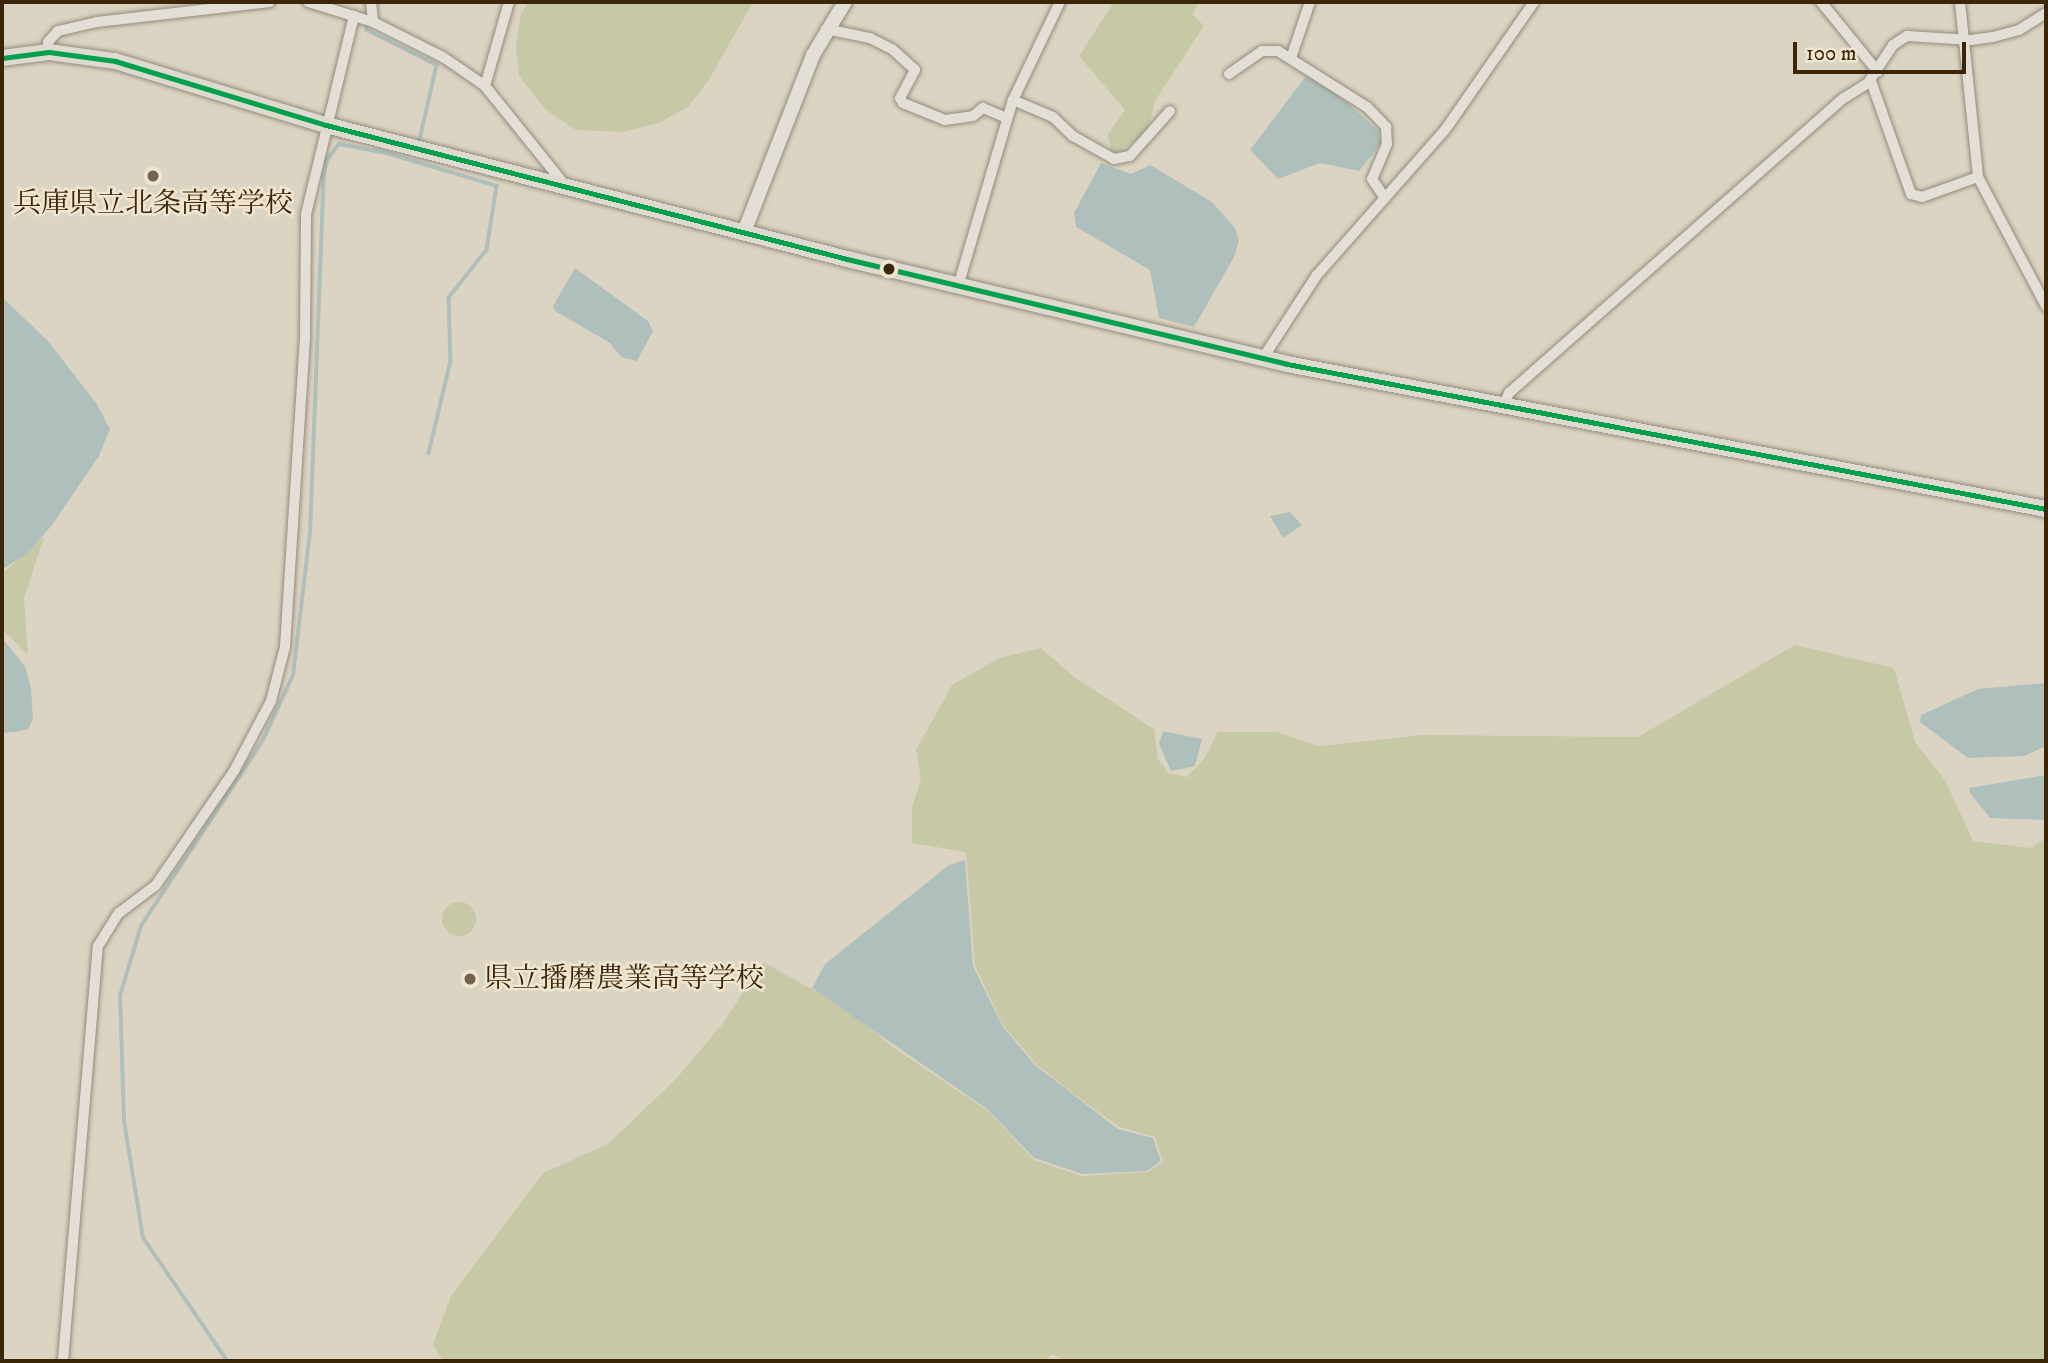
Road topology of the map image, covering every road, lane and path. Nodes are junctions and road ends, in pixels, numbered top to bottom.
1 (270, 2) edge
2 (308, 2) edge
3 (372, 2) edge
4 (509, 2) edge
5 (845, 2) edge
6 (1060, 2) edge
7 (1310, 2) edge
8 (1534, 2) edge
9 (1821, 2) edge
10 (1960, 2) edge
11 (2046, 13) edge
12 (354, 16) junction
13 (373, 22) junction
14 (825, 29) junction
15 (1963, 39) junction
16 (49, 52) junction
17 (2, 58) edge
18 (1291, 58) junction
19 (1229, 74) dead end
20 (1874, 76) junction
21 (485, 86) junction
22 (1013, 100) junction
23 (1171, 111) dead end
24 (1006, 118) junction
25 (326, 125) junction
26 (1978, 177) junction
27 (564, 184) junction
28 (1385, 198) junction
29 (744, 232) junction
30 (959, 283) junction
31 (2046, 306) edge
32 (1263, 358) junction
33 (1502, 407) junction
34 (2046, 509) edge
35 (63, 1361) edge

1 - 16 street
2 - 12 street
3 - 13 street
4 - 21 street
5 - 14 street
6 - 22 street
7 - 18 street
8 - 28 street
9 - 20 street
10 - 15 street
11 - 15 street
12 - 13 street
12 - 25 street
13 - 21 street
14 - 24 street
14 - 29 street
15 - 20 street
15 - 26 street
16 - 17 main road
16 - 25 main road
18 - 19 street
18 - 28 street
20 - 26 street
20 - 33 street
21 - 27 street
22 - 23 street
22 - 24 street
24 - 30 street
25 - 27 main road
25 - 35 street
26 - 31 street
27 - 29 main road
28 - 32 street
29 - 30 main road
30 - 32 main road
32 - 33 main road
33 - 34 main road

